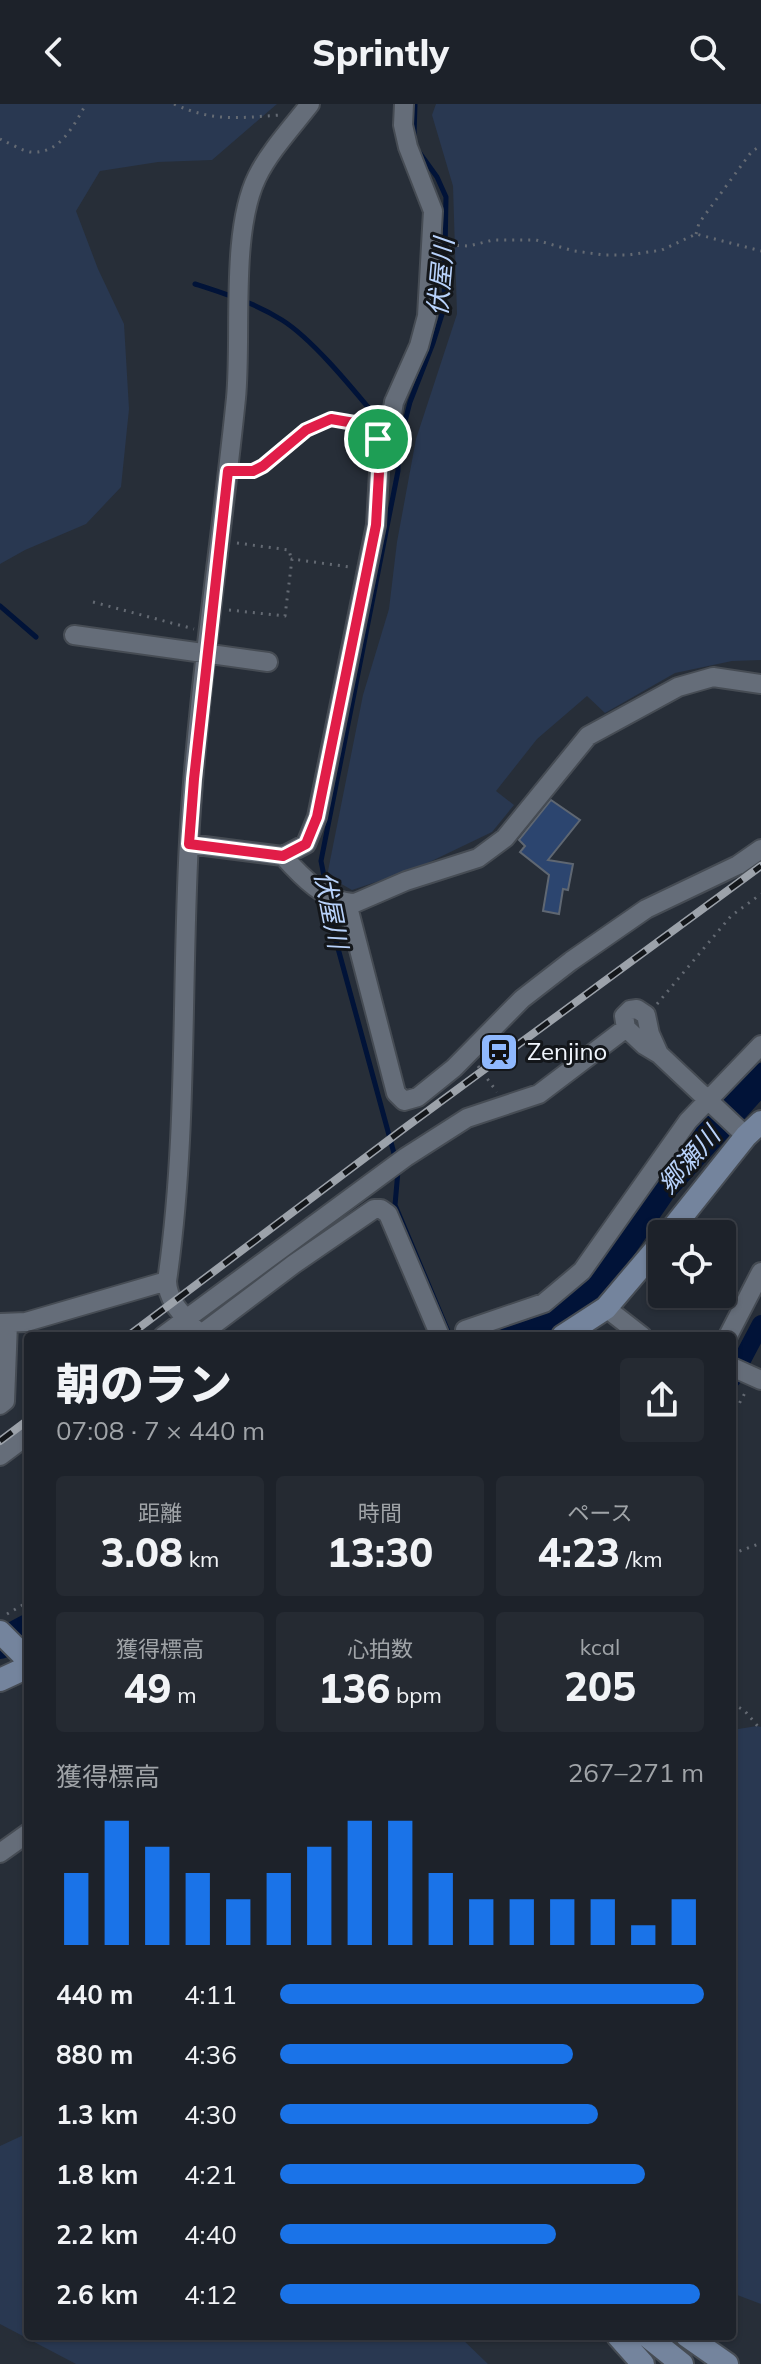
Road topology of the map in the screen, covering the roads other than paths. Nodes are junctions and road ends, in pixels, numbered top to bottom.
1 (404, 104) edge
2 (306, 109) edge
3 (74, 635) dead end
4 (208, 653) junction
5 (268, 662) dead end
6 (761, 684) edge
7 (189, 844) junction
8 (761, 849) edge
9 (283, 856) junction
10 (347, 903) junction
11 (626, 1028) junction
12 (761, 1045) edge
13 (659, 1054) junction
14 (708, 1098) junction
15 (748, 1128) edge
16 (679, 1220) edge
17 (648, 1258) edge
18 (761, 1272) edge
19 (167, 1281) junction
20 (606, 1308) junction
21 (187, 1319) junction
22 (4, 1323) edge
23 (465, 1330) dead end
24 (169, 1332) edge
25 (197, 1332) edge
26 (205, 1332) edge
27 (438, 1332) edge
28 (569, 1332) edge
29 (637, 1332) edge
30 (730, 1332) edge
31 (736, 1369) edge
32 (757, 1378) edge
33 (0, 1405) edge
34 (24, 1438) edge
35 (0, 1456) edge
36 (0, 1632) edge
37 (24, 1656) edge
38 (24, 1669) edge
39 (0, 1680) edge
40 (24, 1836) edge
41 (0, 1853) edge
42 (622, 2340) edge
43 (652, 2340) edge
44 (693, 2340) edge
45 (643, 2364) edge
46 (682, 2364) edge
47 (727, 2364) edge

1 - 9 street
2 - 4 street
3 - 4 street
4 - 5 street
4 - 7 street
6 - 10 street
7 - 9 street
7 - 19 street
8 - 10 street
9 - 10 street
11 - 13 street
11 - 13 street
11 - 21 street
12 - 14 street
13 - 14 street
14 - 15 street
14 - 23 street
15 - 16 main road
17 - 20 main road
18 - 30 street
19 - 21 street
19 - 22 street
20 - 28 main road
20 - 29 street
21 - 24 street
21 - 25 street
22 - 33 street
26 - 27 street
31 - 32 street
34 - 35 street
36 - 37 main road
38 - 39 main road
40 - 41 street
42 - 45 main road
43 - 46 main road
44 - 47 main road

